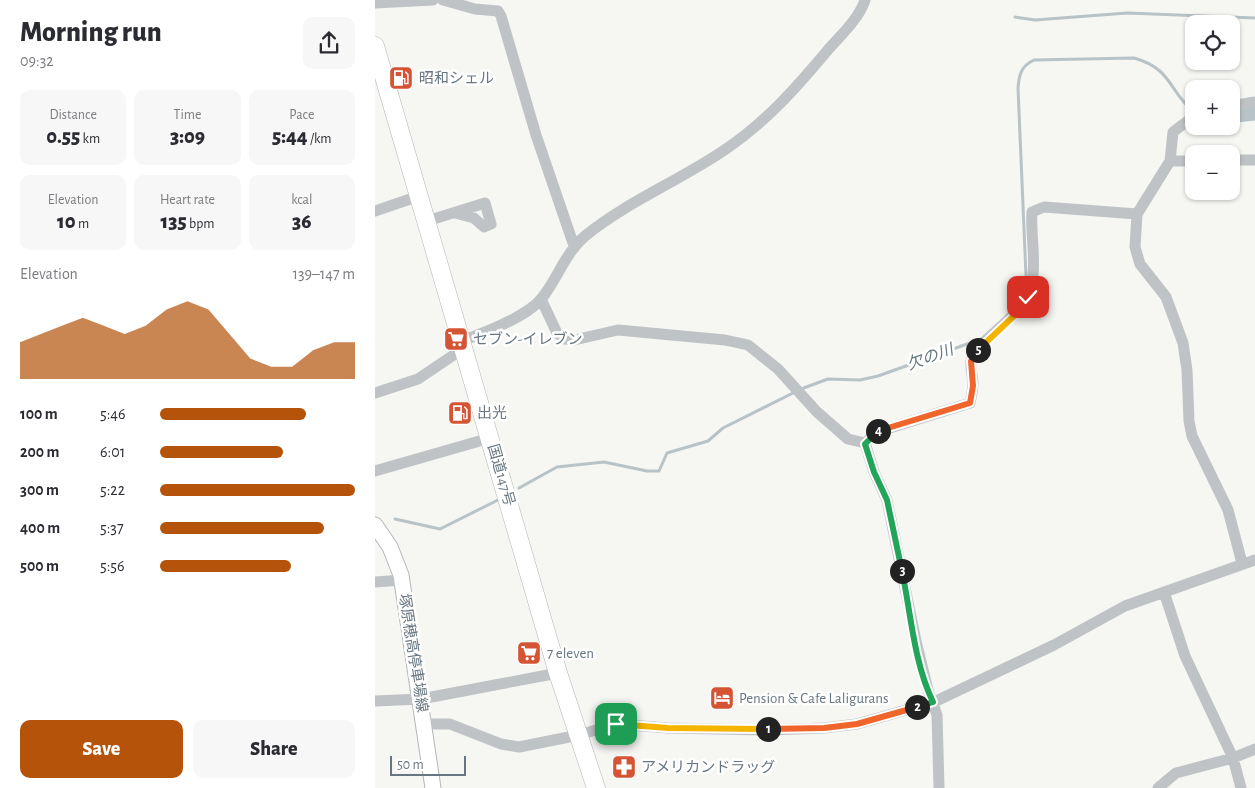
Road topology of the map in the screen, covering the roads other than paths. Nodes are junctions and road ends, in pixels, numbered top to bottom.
1 (433, 0) edge
2 (443, 0) edge
3 (865, 0) edge
4 (375, 3) edge
5 (375, 46) edge
6 (1255, 102) edge
7 (1240, 104) edge
8 (1185, 123) edge
9 (1240, 160) edge
10 (1255, 160) edge
11 (1170, 161) junction
12 (1185, 161) edge
13 (419, 196) junction
14 (375, 211) edge
15 (455, 213) dead end
16 (1137, 214) junction
17 (427, 221) junction
18 (574, 246) junction
19 (541, 299) junction
20 (463, 344) junction
21 (375, 393) edge
22 (490, 438) junction
23 (865, 444) junction
24 (375, 471) edge
25 (375, 524) edge
26 (1255, 560) edge
27 (1242, 563) junction
28 (402, 580) junction
29 (375, 582) edge
30 (1164, 592) junction
31 (558, 673) junction
32 (421, 698) junction
33 (375, 701) edge
34 (933, 702) junction
35 (424, 724) junction
36 (579, 735) junction
37 (1255, 749) edge
38 (1233, 758) junction
39 (1161, 787) edge
40 (433, 788) edge
41 (596, 788) edge
42 (939, 788) edge
43 (1241, 788) edge

1 - 4 street
2 - 18 street
3 - 18 street
5 - 13 highway, 国道147号
6 - 7 street
8 - 11 street
9 - 10 street
11 - 12 street
11 - 16 street
13 - 14 street
13 - 17 highway, 国道147号
15 - 17 street
16 - 23 street
16 - 27 street
17 - 20 highway, 国道147号
18 - 19 street
19 - 20 street
19 - 23 street
20 - 21 street
20 - 22 highway, 国道147号
22 - 24 street
22 - 31 highway, 国道147号
23 - 34 street
25 - 28 main road, 塚原穂高停車場線
26 - 27 street
27 - 30 street
28 - 29 street
28 - 32 main road, 塚原穂高停車場線
30 - 34 street
30 - 38 street
31 - 32 street
31 - 36 highway, 国道147号
32 - 33 street
32 - 35 main road, 塚原穂高停車場線
34 - 36 street
34 - 42 street
35 - 36 street
35 - 40 main road, 塚原穂高停車場線
36 - 41 highway, 国道147号
37 - 38 street
38 - 39 street
38 - 43 street

